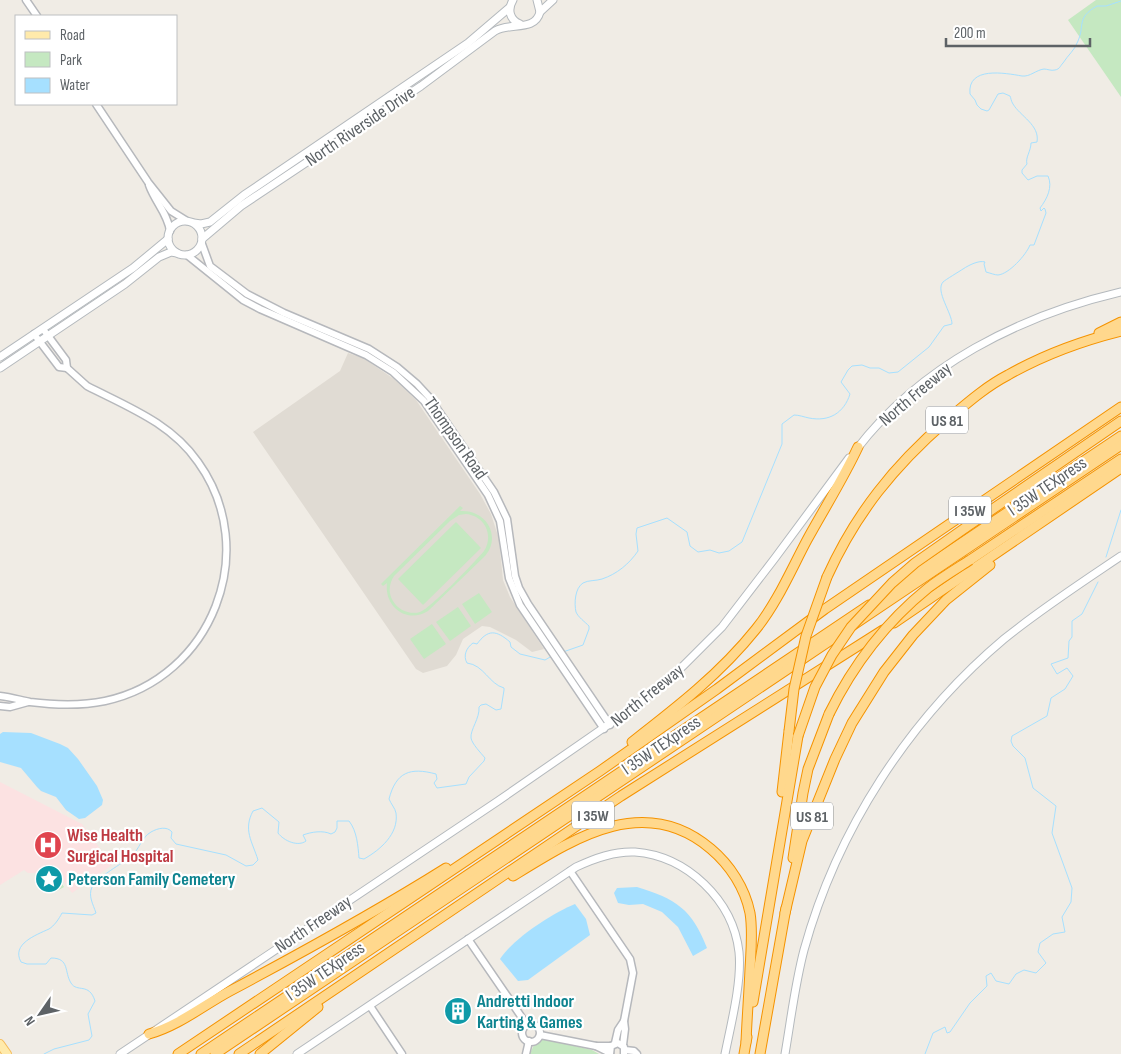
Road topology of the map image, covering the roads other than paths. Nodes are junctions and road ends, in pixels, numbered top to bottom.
1 (26, 0) edge
2 (537, 0) edge
3 (553, 0) edge
4 (510, 3) edge
5 (540, 12) junction
6 (36, 15) edge
7 (523, 25) junction
8 (97, 105) edge
9 (325, 140) junction
10 (329, 147) junction
11 (148, 182) junction
12 (190, 222) junction
13 (170, 231) junction
14 (168, 239) junction
15 (202, 242) junction
16 (177, 253) junction
17 (187, 255) junction
18 (1121, 292) edge
19 (245, 297) junction
20 (1121, 322) edge
21 (43, 329) junction
22 (1121, 331) edge
23 (34, 334) junction
24 (47, 336) junction
25 (39, 341) junction
26 (1084, 341) junction
27 (0, 357) edge
28 (0, 368) edge
29 (67, 368) junction
30 (1121, 407) edge
31 (1121, 421) edge
32 (1121, 436) edge
33 (1121, 445) edge
34 (858, 447) junction
35 (1121, 459) edge
36 (1121, 468) edge
37 (1067, 506) junction
38 (1121, 556) edge
39 (0, 696) edge
40 (30, 702) junction
41 (0, 706) edge
42 (607, 727) junction
43 (600, 770) junction
44 (511, 831) junction
45 (573, 869) junction
46 (785, 913) junction
47 (768, 921) junction
48 (417, 934) junction
49 (468, 939) junction
50 (379, 959) junction
51 (370, 1006) junction
52 (624, 1021) junction
53 (527, 1025) junction
54 (149, 1034) junction
55 (540, 1035) junction
56 (529, 1041) junction
57 (746, 1042) junction
58 (0, 1044) edge
59 (613, 1044) junction
60 (596, 1046) junction
61 (624, 1050) edge
62 (7, 1054) edge
63 (120, 1054) edge
64 (178, 1054) edge
65 (201, 1054) edge
66 (215, 1054) edge
67 (239, 1054) edge
68 (260, 1054) edge
69 (297, 1054) edge
70 (402, 1054) edge
71 (526, 1054) edge
72 (610, 1054) edge
73 (637, 1054) edge
74 (725, 1054) edge
75 (744, 1054) edge
76 (760, 1054) edge
77 (785, 1054) edge

1 - 6 street
2 - 5 main road
3 - 5 main road, North Riverside Drive
4 - 7 main road, North Riverside Drive
4 - 9 main road, North Riverside Drive
5 - 7 main road, North Riverside Drive
7 - 10 main road, North Riverside Drive
8 - 11 street
9 - 10 main road
9 - 12 main road, North Riverside Drive
10 - 15 main road, North Riverside Drive
11 - 12 street
11 - 13 street
12 - 13 main road, North Riverside Drive
12 - 15 main road
13 - 14 main road
14 - 16 main road
14 - 21 main road
15 - 17 main road, North Riverside Drive
15 - 19 street, Thompson Road
16 - 17 main road
16 - 24 main road
17 - 19 street, Thompson Road
18 - 34 main road, North Freeway
19 - 42 street, Thompson Road
20 - 26 highway
21 - 23 main road
21 - 24 street
22 - 26 highway, US 81
23 - 25 street
23 - 27 main road
24 - 25 main road
24 - 29 street
25 - 28 main road
25 - 29 street
26 - 47 highway, US 81, bridge
29 - 40 street
30 - 43 highway, North Freeway / I 35W
31 - 47 highway, bridge
32 - 65 highway, I 35W TEXpress
33 - 66 highway, I 35W TEXpress
34 - 42 main road, North Freeway
34 - 43 highway
35 - 46 highway, bridge
36 - 37 highway, I 35W
37 - 46 highway, US 81
37 - 48 highway, I 35W
38 - 77 main road
39 - 40 street
40 - 41 street
42 - 54 main road, North Freeway
43 - 44 highway, North Freeway / I 35W
44 - 54 highway
44 - 64 highway, North Freeway / I 35W
45 - 49 main road
45 - 52 street
45 - 74 main road
46 - 76 highway
47 - 57 highway, US 81
48 - 50 highway, I 35W
48 - 57 highway
49 - 51 main road
49 - 53 street
50 - 67 highway, I 35W
50 - 68 highway
51 - 69 main road
51 - 70 street
52 - 59 street
52 - 61 street
53 - 55 street
53 - 56 street
54 - 63 main road, North Freeway
55 - 56 street
55 - 60 street
56 - 71 street
57 - 75 highway, US 81
58 - 62 main road
59 - 60 street
59 - 61 street
59 - 72 street
60 - 72 street
61 - 73 street

